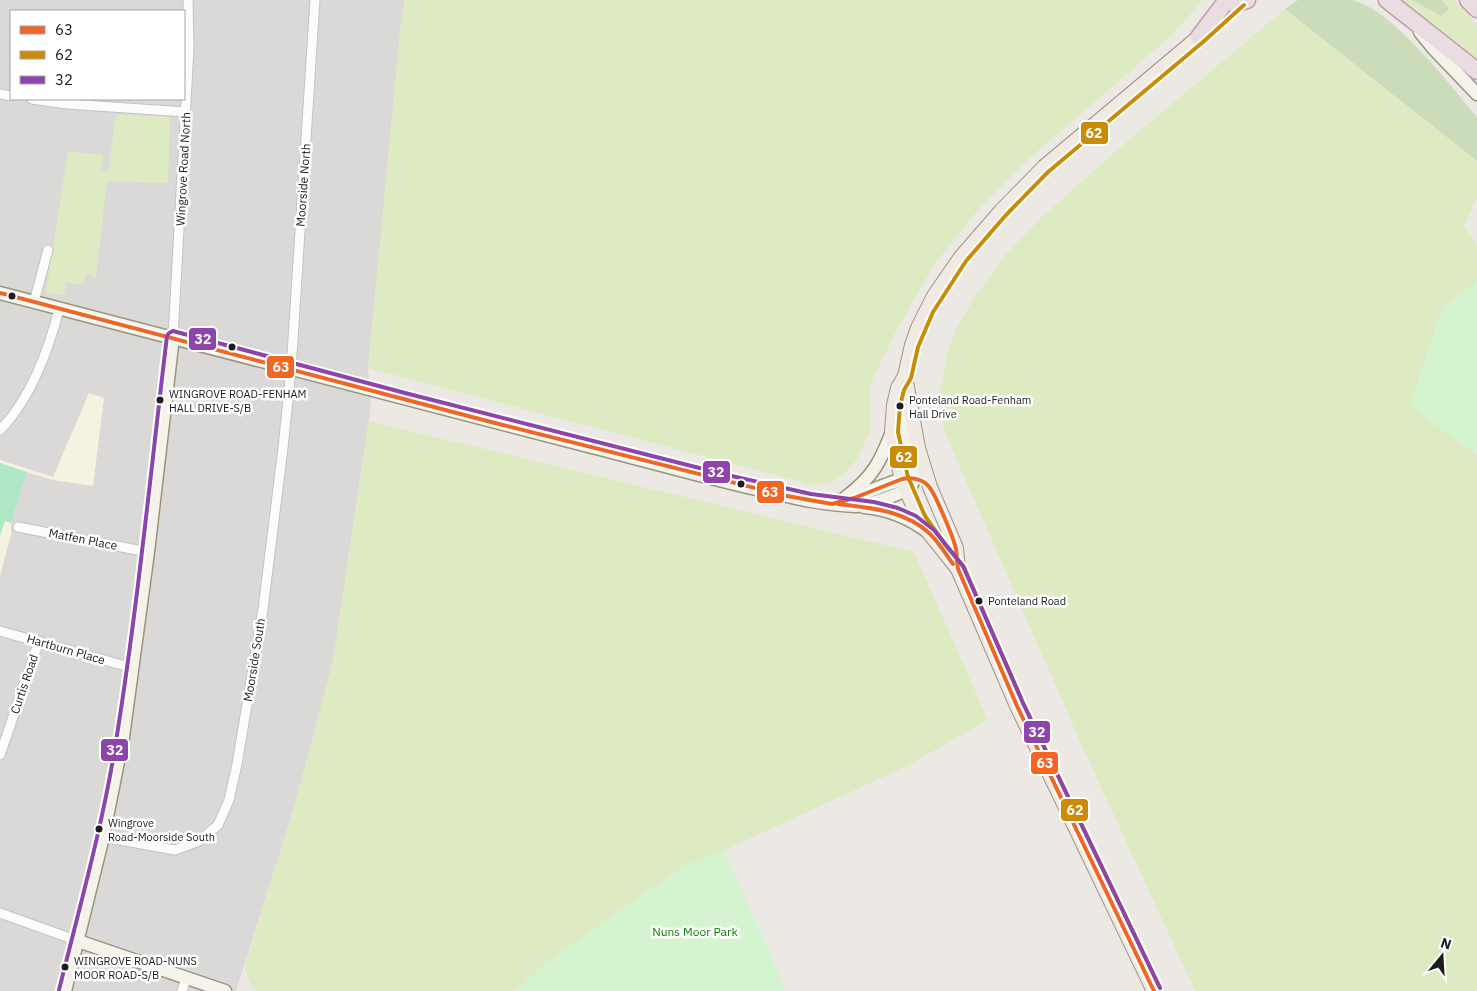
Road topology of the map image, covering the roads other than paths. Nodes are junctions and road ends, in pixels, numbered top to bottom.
1 (188, 0) edge
2 (315, 0) edge
3 (1387, 0) edge
4 (1468, 0) edge
5 (1237, 1) edge
6 (1477, 9) edge
7 (1408, 16) junction
8 (1199, 37) joint
9 (1477, 71) edge
10 (1477, 94) edge
11 (39, 100) edge
12 (186, 112) junction
13 (48, 250) dead end
14 (0, 293) edge
15 (34, 302) junction
16 (59, 309) junction
17 (173, 337) junction
18 (291, 370) junction
19 (905, 380) junction
20 (0, 416) edge
21 (7, 423) junction
22 (0, 430) edge
23 (892, 432) junction
24 (907, 482) junction
25 (930, 487) junction
26 (836, 502) junction
27 (860, 506) junction
28 (18, 527) dead end
29 (930, 534) junction
30 (148, 552) junction
31 (958, 569) junction
32 (0, 631) edge
33 (39, 641) junction
34 (133, 668) junction
35 (0, 755) edge
36 (103, 837) junction
37 (0, 913) edge
38 (78, 941) junction
39 (184, 985) edge
40 (65, 991) edge
41 (224, 991) edge
42 (1154, 991) edge

1 - 12 street, Wingrove Road North
2 - 18 street, Moorside North
3 - 7 highway
4 - 6 highway
5 - 8 highway
7 - 9 highway
7 - 10 street
8 - 19 main road
11 - 12 street
12 - 17 street, Wingrove Road North
13 - 15 street
14 - 15 street
15 - 16 street
16 - 17 street
16 - 21 street
17 - 18 street
17 - 30 street
18 - 26 street
18 - 36 street, Moorside South
19 - 23 main road
19 - 24 street
19 - 25 main road
20 - 21 street
21 - 22 street
23 - 24 main road
23 - 26 street
24 - 25 street
24 - 26 street
24 - 27 street
24 - 29 main road
25 - 31 main road
26 - 27 street
27 - 29 street
28 - 30 street, Matfen Place
29 - 31 main road
30 - 34 street
31 - 42 main road
32 - 33 street, Hartburn Place
33 - 34 street, Hartburn Place
33 - 35 street, Curtis Road
34 - 36 street
36 - 38 street
37 - 38 street
38 - 39 street
38 - 40 street
39 - 41 street

